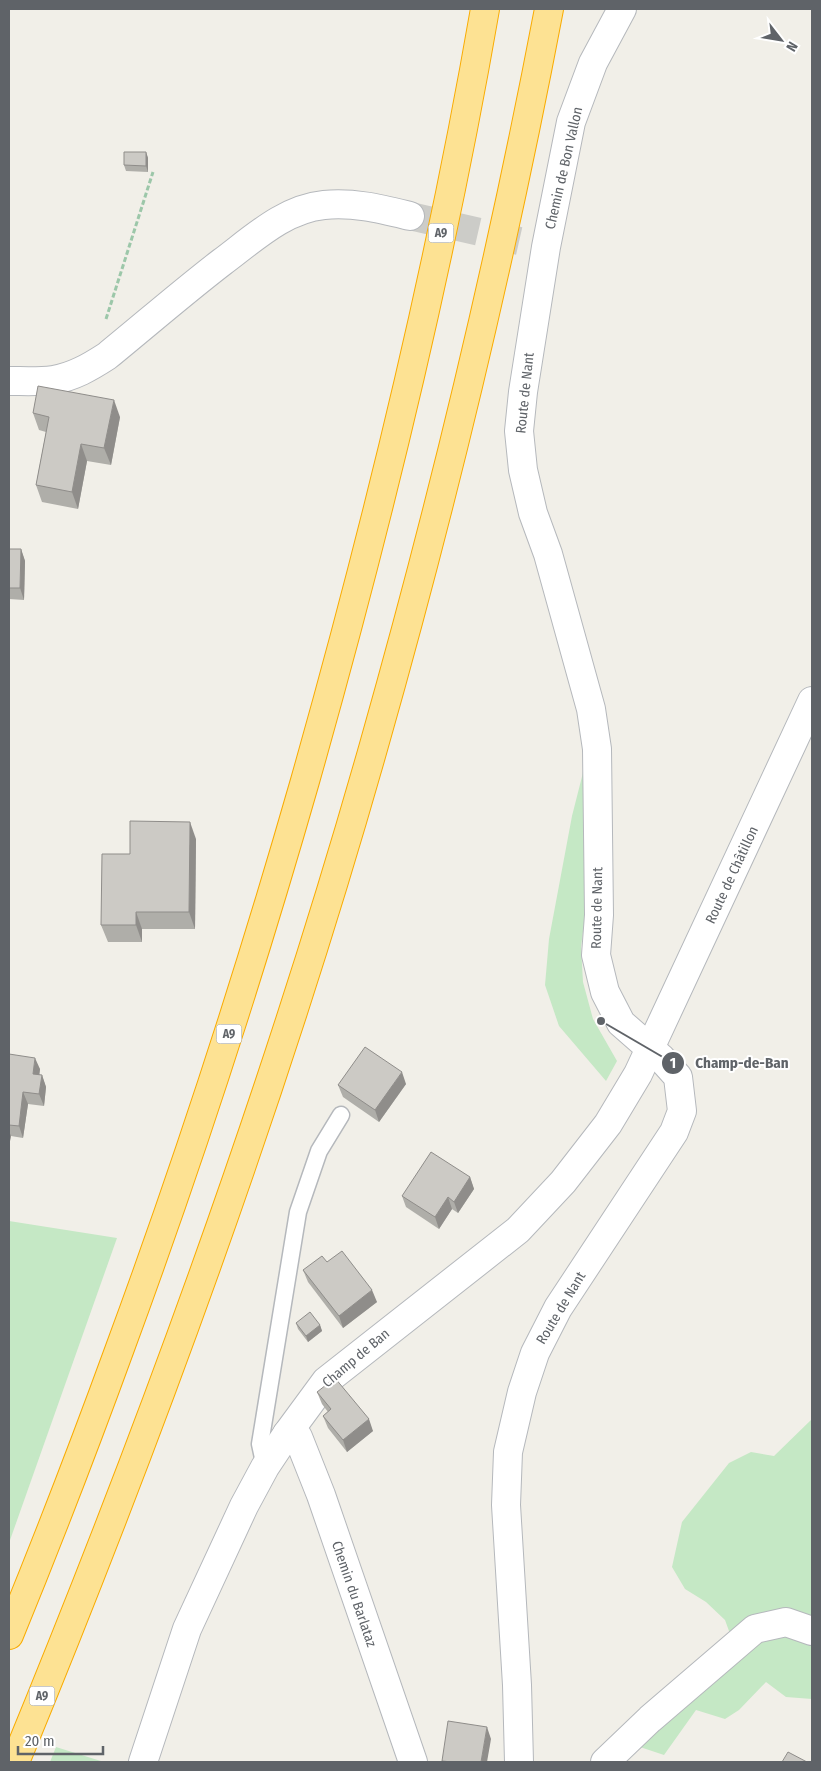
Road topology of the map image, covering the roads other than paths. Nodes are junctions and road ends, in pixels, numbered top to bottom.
1 (485, 9) edge
2 (549, 9) edge
3 (622, 9) edge
4 (410, 216) tunnel mouth
5 (537, 245) joint
6 (9, 381) edge
7 (812, 701) edge
8 (650, 1048) junction
9 (341, 1115) dead end
10 (287, 1434) junction
11 (265, 1467) junction
12 (812, 1632) edge
13 (9, 1635) edge
14 (15, 1762) edge
15 (143, 1762) edge
16 (413, 1762) edge
17 (519, 1762) edge
18 (605, 1762) edge

1 - 13 highway, A9
2 - 14 highway, A9
3 - 5 street, Chemin de Bon Vallon
4 - 6 street
5 - 8 street, Route de Nant
7 - 8 street, Route de Châtillon
8 - 10 street, Champ de Ban
8 - 17 street, Route de Nant
9 - 11 lane
10 - 11 street, Champ de Ban
10 - 16 street, Chemin du Barlataz
11 - 15 street, Champ de Ban
12 - 18 street

